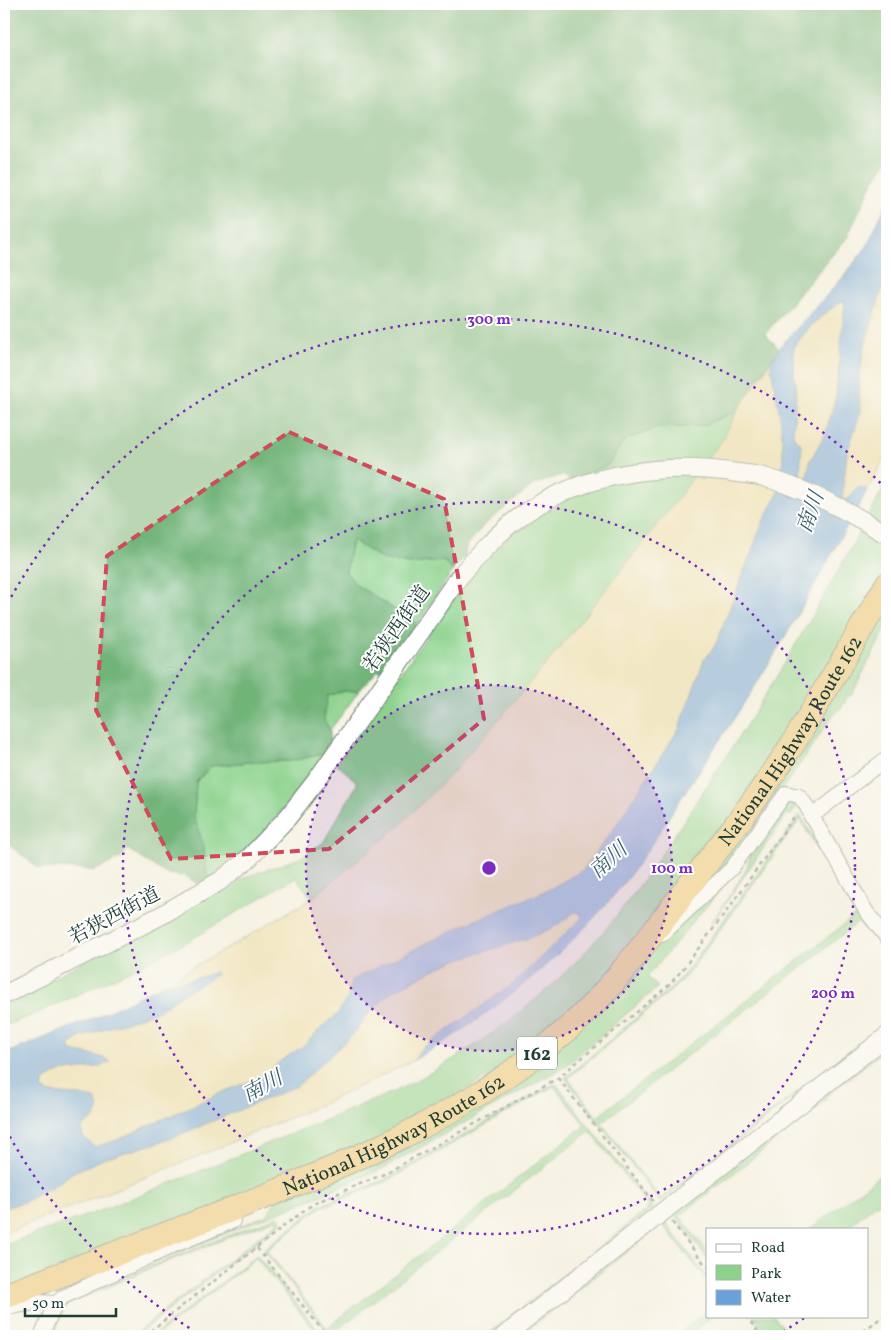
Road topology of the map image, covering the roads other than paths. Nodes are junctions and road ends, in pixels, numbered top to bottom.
1 (887, 534) edge
2 (887, 584) edge
3 (887, 758) edge
4 (811, 817) junction
5 (887, 938) edge
6 (646, 941) junction
7 (4, 995) edge
8 (887, 1036) edge
9 (251, 1202) junction
10 (4, 1296) edge
11 (56, 1303) junction
12 (4, 1308) edge
13 (41, 1336) edge
14 (504, 1336) edge

1 - 7 street, 若狭西街道
2 - 6 highway, National Highway Route 162 / 162
3 - 4 street
4 - 5 street
4 - 6 street
6 - 9 highway, National Highway Route 162 / 162
8 - 14 street
9 - 10 highway, National Highway Route 162 / 162
9 - 11 street
11 - 12 street
11 - 13 street

